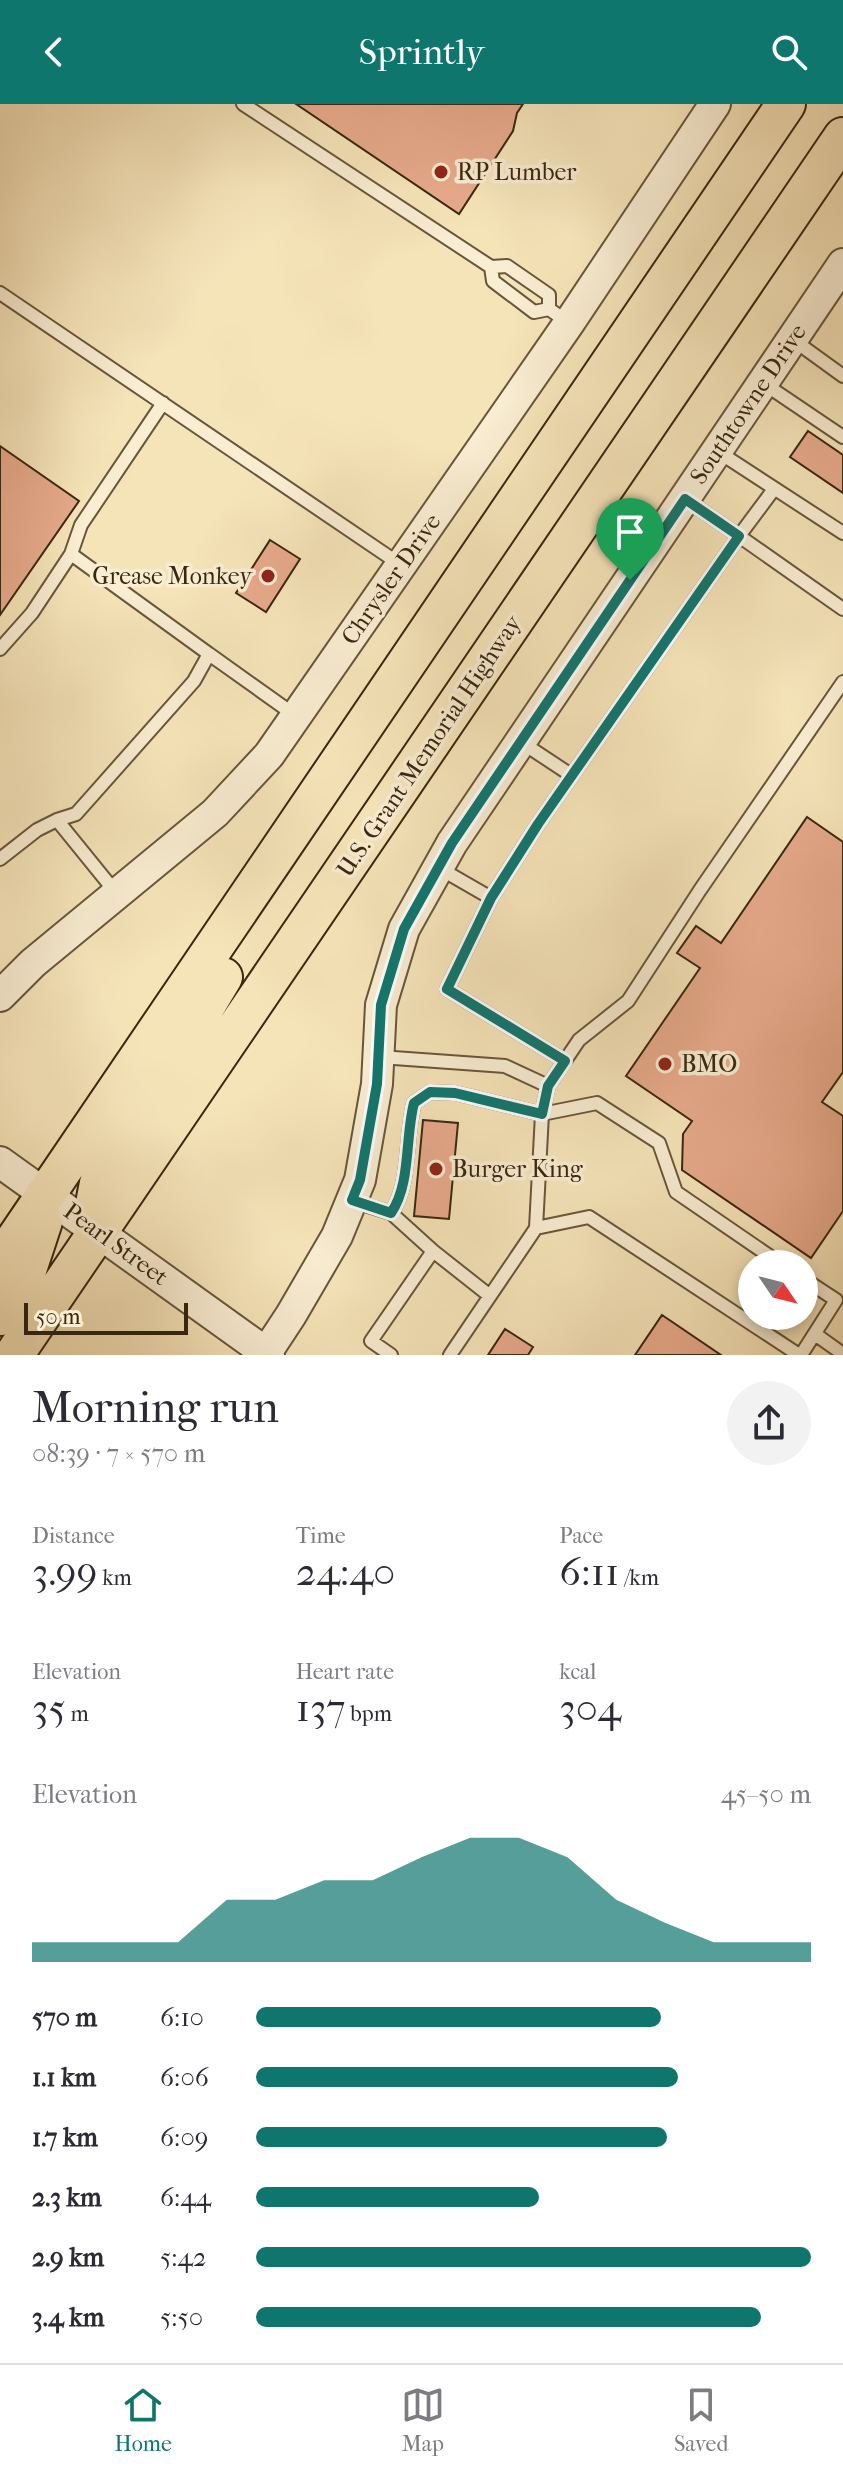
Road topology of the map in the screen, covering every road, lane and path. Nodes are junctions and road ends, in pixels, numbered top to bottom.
1 (243, 104) edge
2 (715, 104) edge
3 (786, 104) edge
4 (843, 137) edge
5 (843, 264) edge
6 (491, 267) junction
7 (0, 293) edge
8 (559, 316) junction
9 (792, 339) junction
10 (843, 376) edge
11 (763, 383) junction
12 (163, 403) junction
13 (843, 437) edge
14 (717, 451) junction
15 (774, 489) junction
16 (685, 499) junction
17 (843, 533) edge
18 (739, 536) junction
19 (71, 554) junction
20 (401, 566) junction
21 (843, 609) edge
22 (0, 649) edge
23 (209, 654) junction
24 (843, 682) edge
25 (296, 716) junction
26 (369, 721) junction
27 (520, 742) junction
28 (571, 775) junction
29 (57, 820) junction
30 (0, 859) edge
31 (438, 867) junction
32 (117, 894) junction
33 (491, 898) junction
34 (0, 996) edge
35 (378, 1057) junction
36 (565, 1061) junction
37 (548, 1086) junction
38 (542, 1114) junction
39 (0, 1162) edge
40 (47, 1194) junction
41 (352, 1200) junction
42 (391, 1213) junction
43 (536, 1228) junction
44 (99, 1231) junction
45 (761, 1250) edge
46 (433, 1251) junction
47 (0, 1262) edge
48 (818, 1288) edge
49 (843, 1288) edge
50 (490, 1296) junction
51 (836, 1300) junction
52 (0, 1316) edge
53 (815, 1334) junction
54 (267, 1354) edge
55 (843, 1354) edge
56 (14, 1355) edge
57 (391, 1355) edge
58 (450, 1355) edge
59 (800, 1355) edge

1 - 6 lane
2 - 8 street, Chrysler Drive
3 - 26 main road
4 - 44 main road, U.S. Grant Memorial Highway
5 - 9 street, Southtowne Drive
6 - 8 lane
6 - 8 lane
7 - 12 lane
8 - 20 street, Chrysler Drive
9 - 10 lane
9 - 11 street, Southtowne Drive
11 - 13 lane
11 - 14 street, Southtowne Drive
12 - 19 lane
12 - 20 lane
14 - 15 lane
14 - 16 street, Southtowne Drive
15 - 17 lane
15 - 18 lane
16 - 18 lane
16 - 27 street, Southtowne Drive
18 - 21 lane
18 - 28 lane
19 - 22 lane
19 - 23 lane
20 - 25 street, Chrysler Drive
23 - 25 lane
23 - 29 lane
24 - 36 lane
25 - 32 street, Chrysler Drive
26 - 40 main road
26 - 44 main road
27 - 28 lane
27 - 31 street, Southtowne Drive
28 - 33 lane
29 - 30 lane
29 - 32 lane
31 - 33 lane
31 - 35 street, Southtowne Drive
32 - 34 street, Chrysler Drive
33 - 36 lane
35 - 37 lane
35 - 41 street, Southtowne Drive
36 - 37 lane
37 - 38 lane
38 - 42 lane
38 - 43 lane
38 - 45 lane
39 - 40 street, Pearl Street
40 - 44 street, Pearl Street
40 - 47 main road
40 - 52 main road
41 - 42 lane
41 - 54 street, Southtowne Drive
42 - 46 lane
43 - 50 lane
43 - 59 lane
44 - 54 street, Pearl Street
44 - 56 main road, U.S. Grant Memorial Highway
46 - 50 lane
46 - 57 lane
48 - 51 lane
49 - 51 lane
50 - 58 lane
51 - 53 lane
53 - 55 lane
53 - 59 lane

